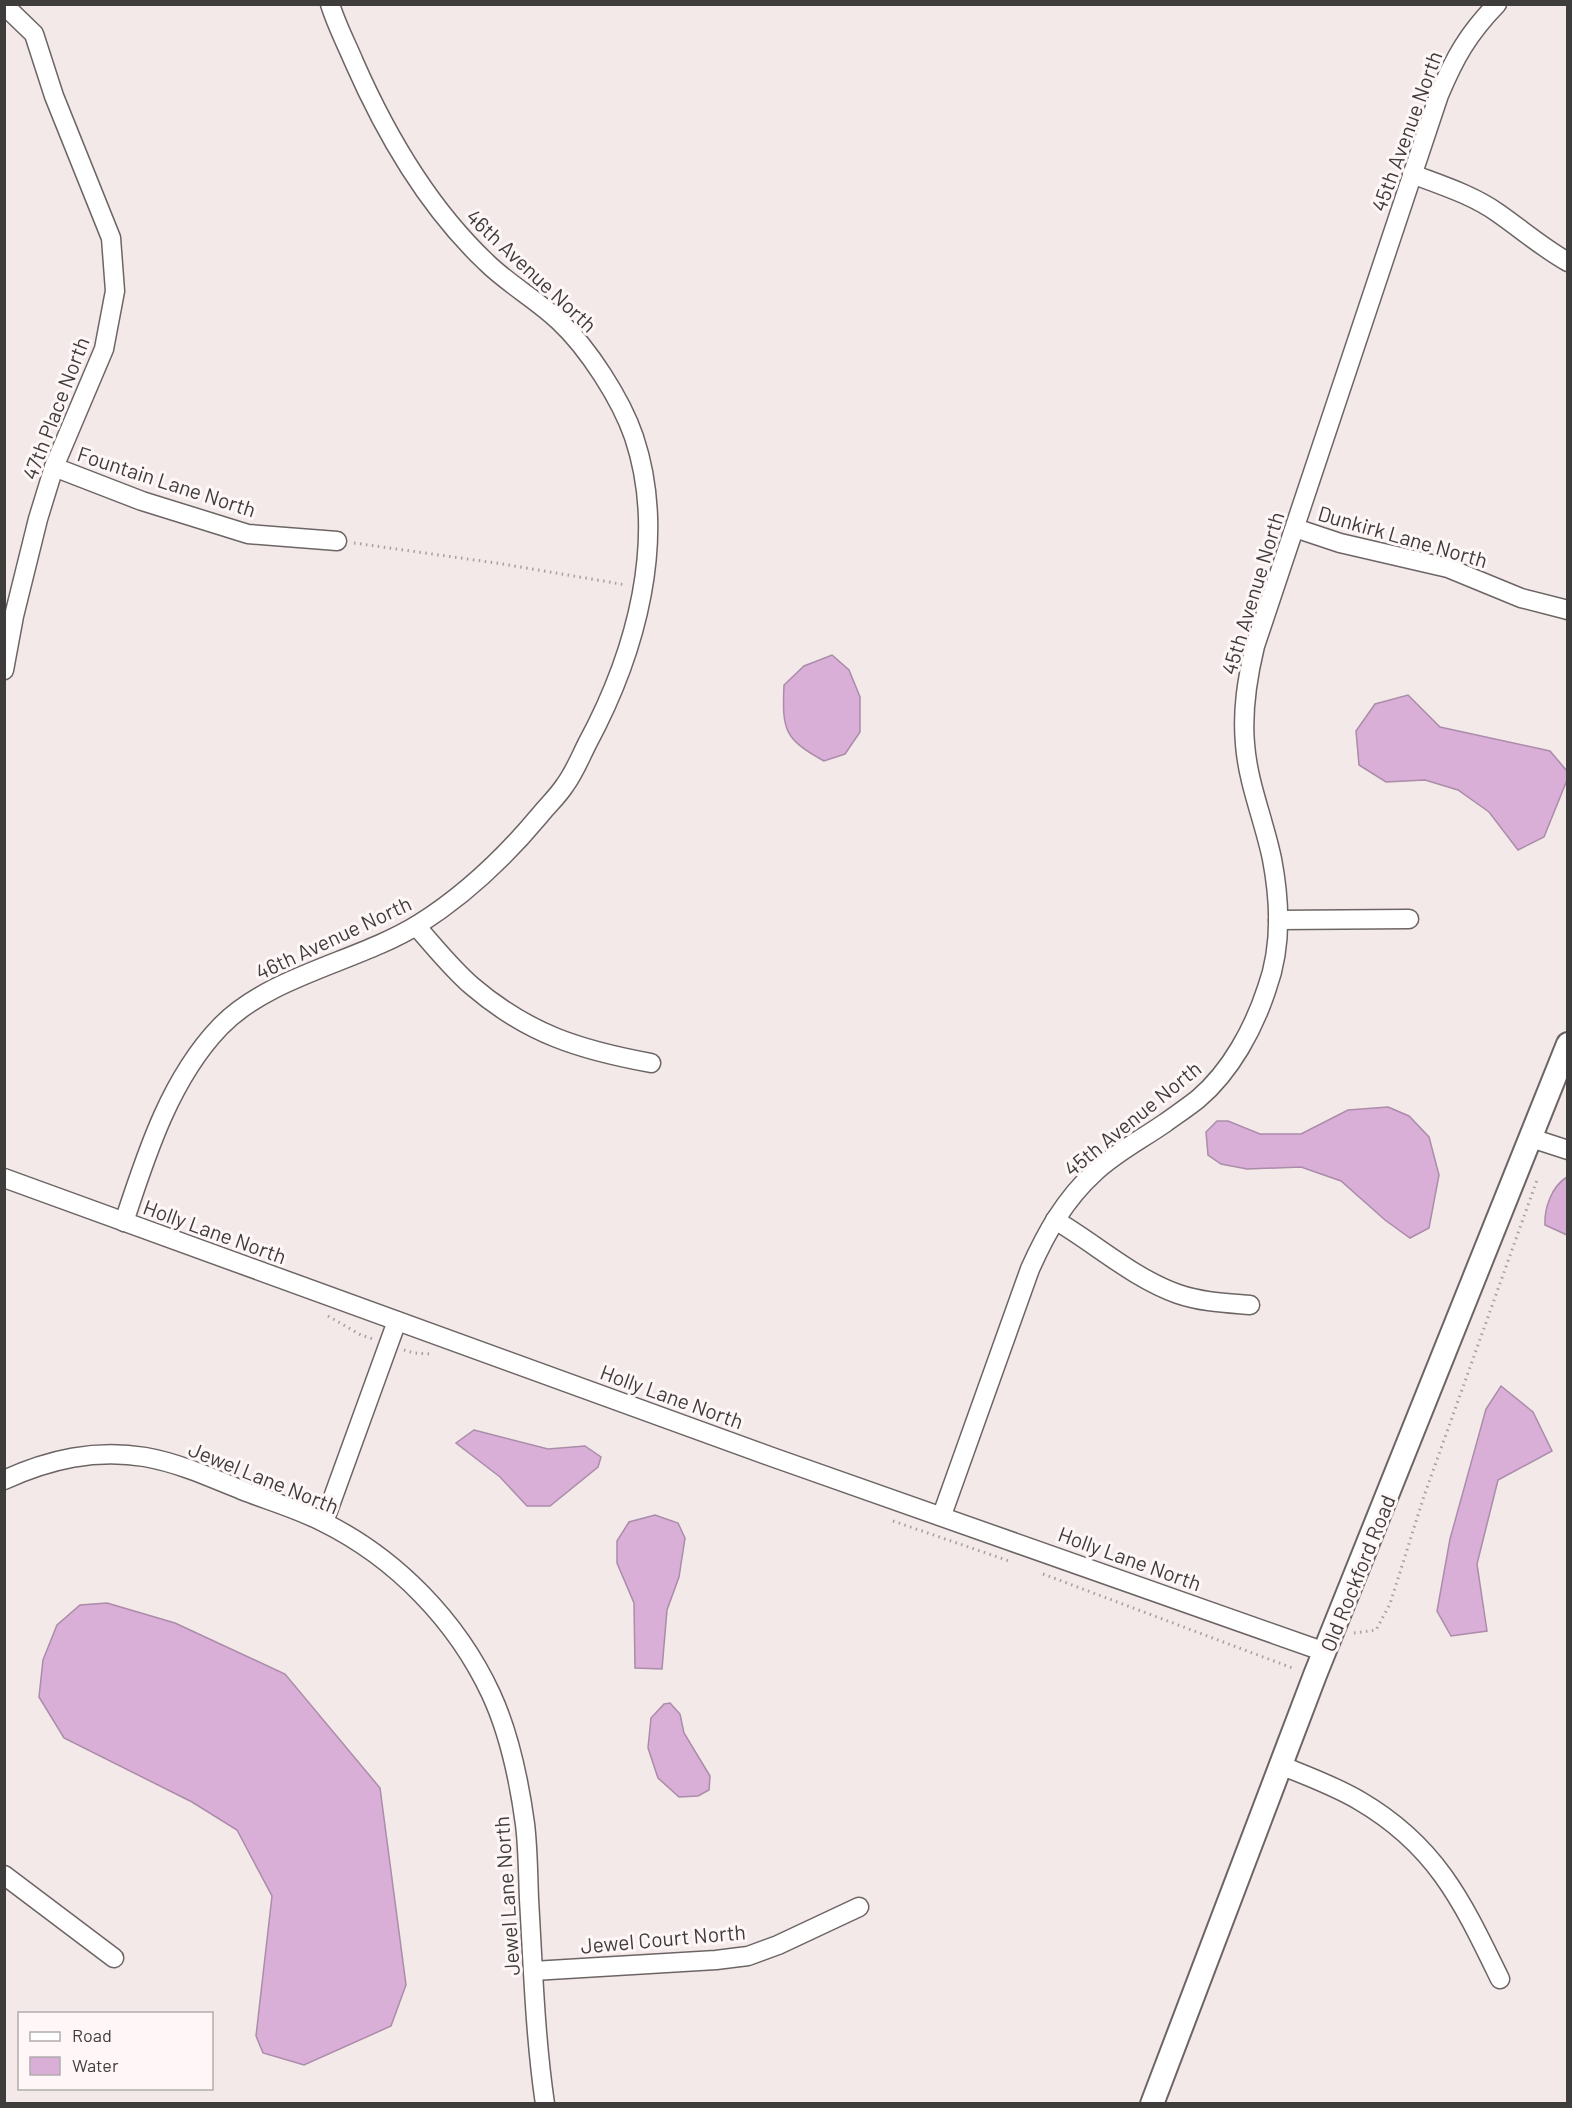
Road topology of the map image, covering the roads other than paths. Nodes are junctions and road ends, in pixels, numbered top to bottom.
1 (330, 4) edge
2 (1497, 4) edge
3 (4, 5) edge
4 (1412, 174) junction
5 (1568, 262) edge
6 (54, 467) junction
7 (1295, 528) junction
8 (337, 541) road end
9 (1568, 610) edge
10 (4, 670) edge
11 (1278, 920) junction
12 (1409, 920) dead end
13 (416, 926) junction
14 (1568, 1044) edge
15 (651, 1063) dead end
16 (1531, 1138) junction
17 (1568, 1150) edge
18 (4, 1178) edge
19 (1055, 1220) junction
20 (124, 1222) junction
21 (1250, 1305) dead end
22 (397, 1321) junction
23 (4, 1480) edge
24 (942, 1515) junction
25 (324, 1522) junction
26 (1325, 1652) junction
27 (1280, 1765) junction
28 (4, 1875) edge
29 (859, 1907) dead end
30 (114, 1958) dead end
31 (533, 1971) junction
32 (1500, 1979) dead end
33 (546, 2103) edge
34 (1152, 2103) edge

1 - 13 street, 46th Avenue North
2 - 4 street, 45th Avenue North
3 - 6 street, 47th Place North
4 - 5 street
4 - 7 street, 45th Avenue North
6 - 8 street, Fountain Lane North
6 - 10 street, 47th Place North
7 - 9 street, Dunkirk Lane North
7 - 11 street, 45th Avenue North
11 - 12 street
11 - 19 street, 45th Avenue North
13 - 15 street
13 - 20 street, 46th Avenue North
14 - 16 street, Old Rockford Road
16 - 17 street
16 - 26 street, Old Rockford Road
18 - 20 street, Holly Lane North
19 - 21 street
19 - 24 street, 45th Avenue North
20 - 22 street, Holly Lane North
22 - 24 street, Holly Lane North
22 - 25 street
23 - 25 street, Jewel Lane North
24 - 26 street, Holly Lane North
25 - 31 street, Jewel Lane North
26 - 27 street, Old Rockford Road
27 - 32 street
27 - 34 street, Old Rockford Road
28 - 30 street
29 - 31 street, Jewel Court North
31 - 33 street, Jewel Lane North

